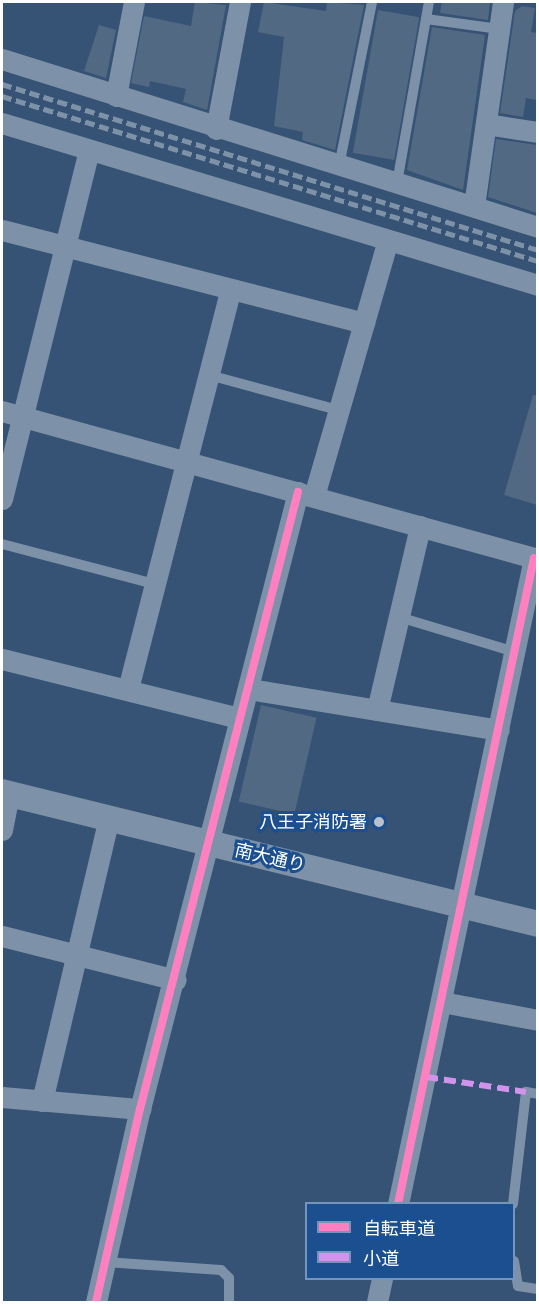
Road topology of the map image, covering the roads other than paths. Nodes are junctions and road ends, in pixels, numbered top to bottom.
1 (134, 2) edge
2 (240, 2) edge
3 (372, 2) edge
4 (429, 2) edge
5 (503, 2) edge
6 (426, 20) junction
7 (499, 29) junction
8 (2, 59) edge
9 (116, 96) junction
10 (2, 123) edge
11 (486, 124) junction
12 (216, 129) junction
13 (537, 132) edge
14 (89, 151) junction
15 (339, 166) junction
16 (397, 183) junction
17 (474, 206) junction
18 (537, 227) edge
19 (2, 230) edge
20 (388, 240) junction
21 (62, 246) junction
22 (537, 285) edge
23 (231, 289) junction
24 (364, 323) junction
25 (209, 375) junction
26 (339, 410) junction
27 (2, 411) edge
28 (23, 417) junction
29 (186, 461) junction
30 (306, 494) junction
31 (2, 499) edge
32 (420, 526) junction
33 (2, 544) edge
34 (536, 559) edge
35 (155, 584) junction
36 (399, 617) junction
37 (515, 652) junction
38 (2, 659) edge
39 (128, 689) junction
40 (249, 689) junction
41 (377, 710) junction
42 (239, 718) junction
43 (499, 730) junction
44 (5, 793) edge
45 (110, 817) junction
46 (2, 830) edge
47 (207, 843) junction
48 (464, 904) junction
49 (537, 924) edge
50 (2, 936) edge
51 (78, 956) junction
52 (176, 980) junction
53 (442, 1002) junction
54 (537, 1020) edge
55 (537, 1094) edge
56 (2, 1097) edge
57 (42, 1101) junction
58 (140, 1109) junction
59 (398, 1202) edge
60 (513, 1202) edge
61 (105, 1262) junction
62 (515, 1272) edge
63 (382, 1280) edge
64 (537, 1289) edge
65 (96, 1302) edge
66 (229, 1302) edge
67 (377, 1302) edge

1 - 9 street
2 - 12 street
3 - 15 lane
4 - 6 lane
5 - 7 street
6 - 7 lane
6 - 16 lane
7 - 11 street
8 - 9 street
9 - 12 street
10 - 14 street
11 - 13 street
11 - 17 street
12 - 15 street
14 - 20 street
14 - 21 street
15 - 16 street
16 - 17 street
17 - 18 street
19 - 21 street
20 - 22 street
20 - 24 street
21 - 23 street
21 - 28 street
23 - 24 street
23 - 25 street
24 - 26 street
25 - 26 lane
25 - 29 street
26 - 30 street
27 - 28 street
28 - 29 street
28 - 31 street
29 - 30 street
29 - 35 street
30 - 32 street
30 - 40 street
32 - 34 street
32 - 36 street
33 - 35 lane
34 - 37 street
35 - 39 street
36 - 37 lane
36 - 41 street
37 - 43 street
38 - 39 street
39 - 42 street
40 - 41 street
40 - 42 street
41 - 43 street
42 - 47 street
43 - 48 street
44 - 45 street, 南大通り
44 - 46 street
45 - 47 street, 南大通り
45 - 51 street
47 - 48 street, 南大通り
47 - 52 street
48 - 49 street, 南大通り
48 - 53 street
50 - 51 street
51 - 52 street
51 - 57 street
52 - 58 street
53 - 54 street
53 - 59 street
55 - 60 lane
56 - 57 street
57 - 58 street
58 - 61 street
61 - 65 street
61 - 66 lane
62 - 64 lane
63 - 67 street

